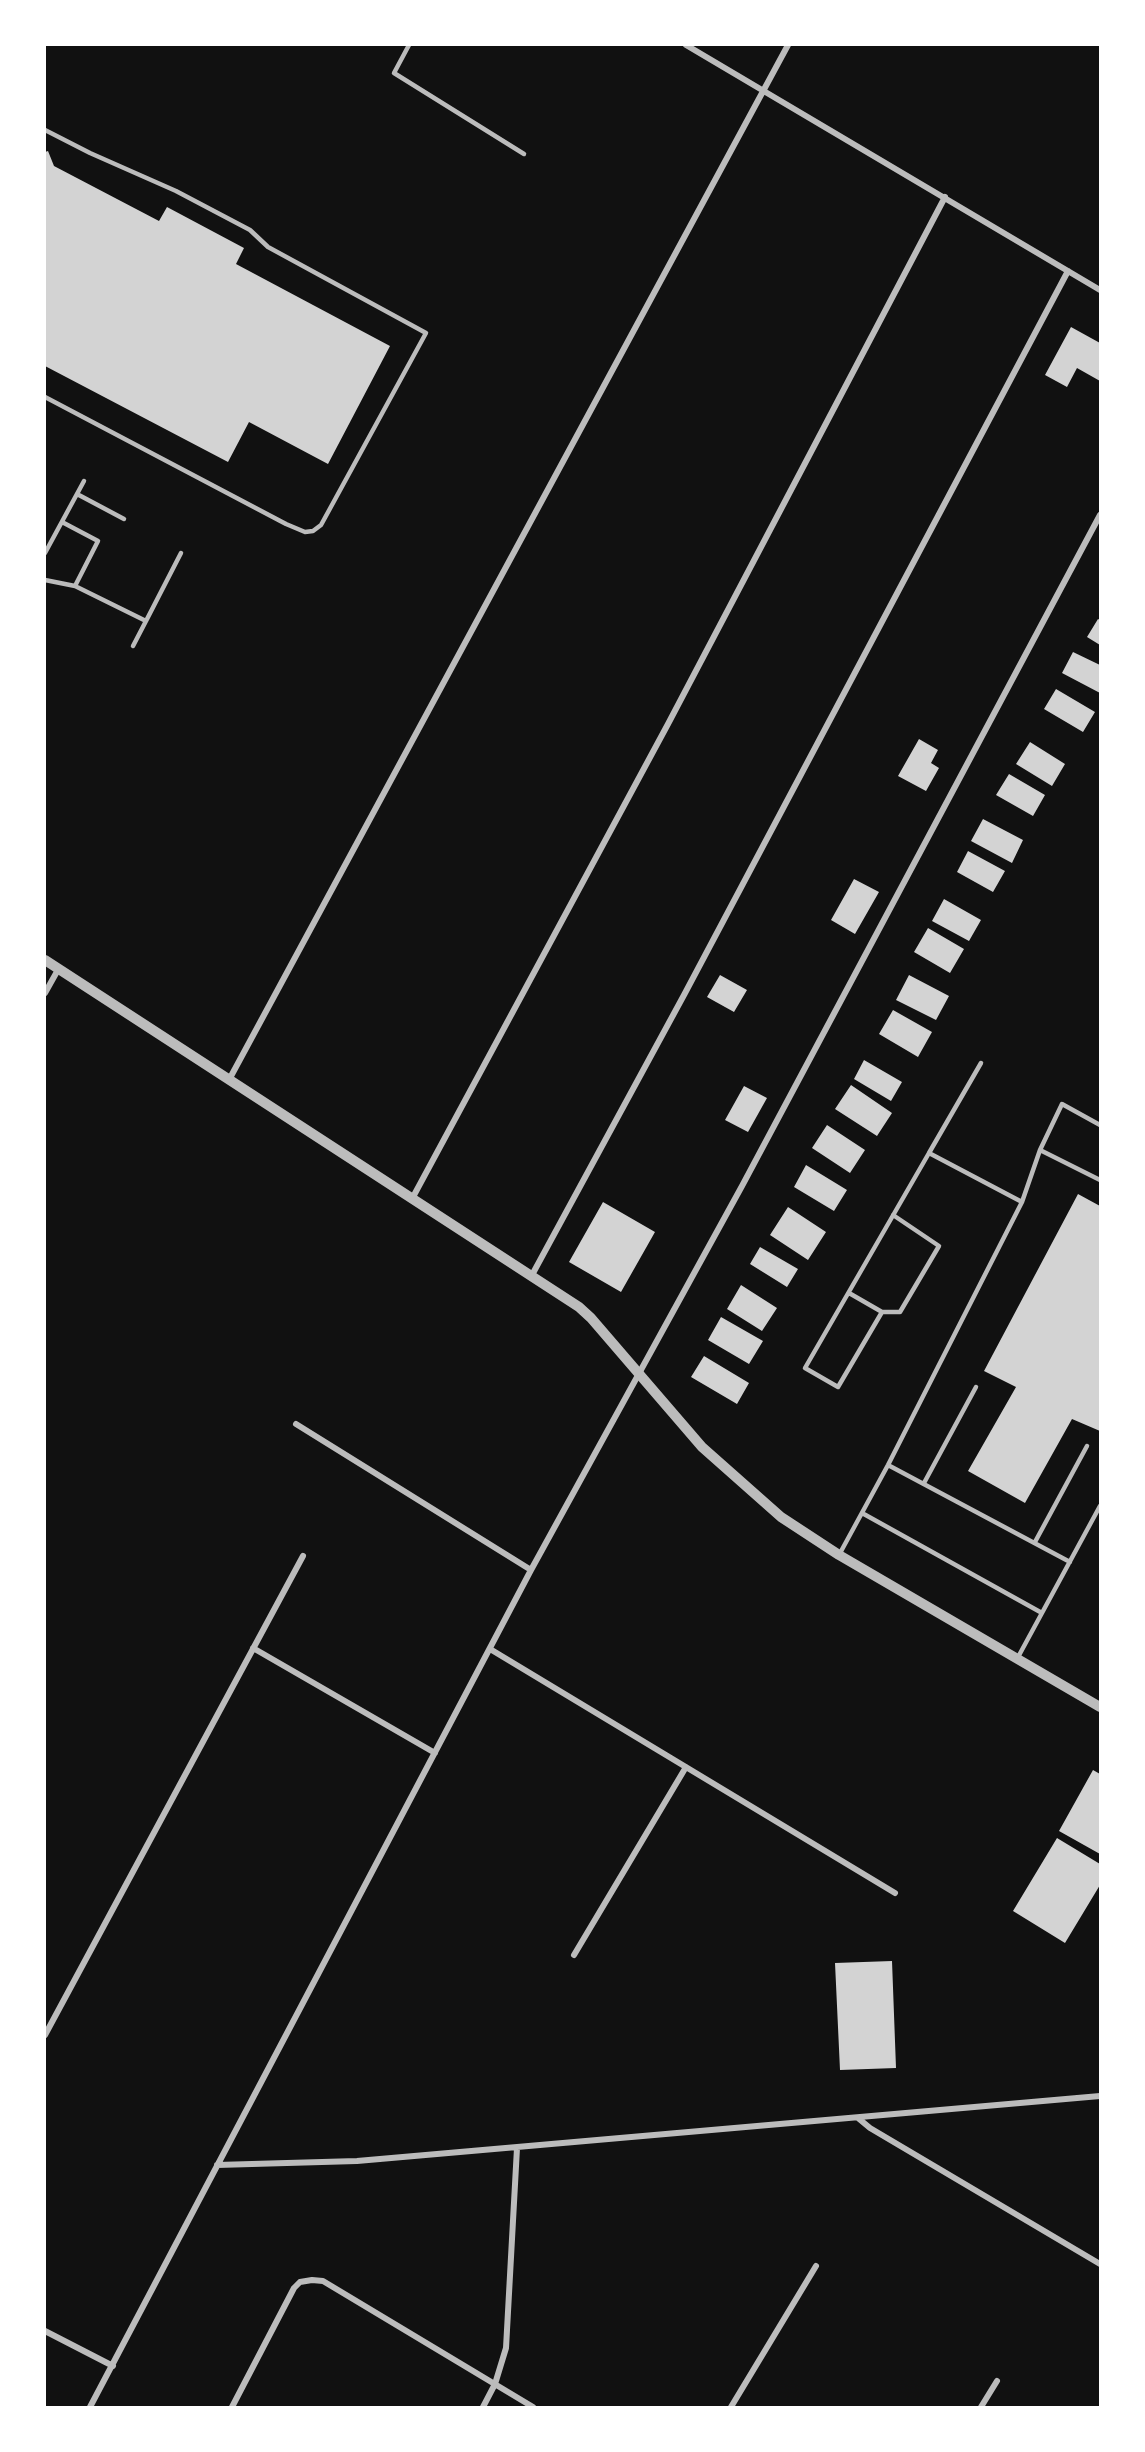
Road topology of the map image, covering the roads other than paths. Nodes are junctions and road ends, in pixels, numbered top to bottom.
1 (409, 45) edge
2 (686, 45) edge
3 (788, 45) edge
4 (763, 91) junction
5 (45, 130) edge
6 (524, 154) dead end
7 (945, 197) junction
8 (1068, 271) junction
9 (1100, 290) edge
10 (45, 397) edge
11 (84, 481) dead end
12 (77, 494) junction
13 (1100, 516) edge
14 (124, 519) dead end
15 (62, 522) junction
16 (45, 553) edge
17 (181, 553) dead end
18 (45, 580) edge
19 (75, 586) junction
20 (146, 621) junction
21 (133, 646) dead end
22 (45, 960) edge
23 (59, 968) junction
24 (45, 993) edge
25 (981, 1063) dead end
26 (230, 1078) junction
27 (1100, 1125) edge
28 (1040, 1150) junction
29 (929, 1153) junction
30 (1100, 1180) edge
31 (412, 1197) junction
32 (1022, 1202) junction
33 (893, 1215) junction
34 (532, 1275) junction
35 (849, 1293) junction
36 (882, 1312) junction
37 (637, 1373) junction
38 (976, 1387) dead end
39 (296, 1424) dead end
40 (1087, 1446) dead end
41 (888, 1465) junction
42 (924, 1484) junction
43 (1100, 1506) edge
44 (862, 1513) junction
45 (1035, 1542) junction
46 (839, 1555) junction
47 (303, 1556) dead end
48 (1071, 1562) junction
49 (531, 1570) junction
50 (1042, 1613) junction
51 (253, 1648) junction
52 (490, 1649) junction
53 (1017, 1659) junction
54 (1100, 1707) edge
55 (435, 1753) junction
56 (686, 1767) junction
57 (895, 1893) dead end
58 (574, 1955) dead end
59 (45, 2034) edge
60 (1100, 2096) edge
61 (858, 2118) junction
62 (517, 2148) junction
63 (217, 2165) junction
64 (1100, 2264) edge
65 (816, 2266) dead end
66 (45, 2331) edge
67 (112, 2366) junction
68 (997, 2381) dead end
69 (495, 2384) junction
70 (90, 2407) edge
71 (231, 2407) edge
72 (483, 2407) edge
73 (533, 2407) edge
74 (731, 2407) edge
75 (981, 2407) edge

1 - 6 lane
2 - 4 street
3 - 4 street
4 - 7 street
4 - 26 street
5 - 10 lane
7 - 8 street
7 - 31 street
8 - 9 street
8 - 34 street
11 - 12 lane
12 - 14 lane
12 - 15 lane
13 - 37 street
15 - 16 lane
15 - 19 lane
17 - 20 lane
18 - 19 lane
19 - 20 lane
20 - 21 lane
22 - 23 street
23 - 24 street
23 - 26 street
25 - 29 lane
26 - 31 street
27 - 28 lane
28 - 30 lane
28 - 32 lane
29 - 32 lane
29 - 33 lane
31 - 34 street
32 - 41 lane
33 - 35 lane
33 - 36 lane
34 - 37 street
35 - 36 lane
35 - 36 lane
37 - 46 street
37 - 49 street
38 - 42 lane
39 - 49 street
40 - 45 lane
41 - 42 lane
41 - 44 lane
42 - 45 lane
43 - 48 lane
44 - 46 lane
44 - 50 lane
45 - 48 lane
46 - 53 street
47 - 51 street
48 - 50 lane
49 - 52 street
50 - 53 lane
51 - 55 street
51 - 59 street
52 - 55 street
52 - 56 street
53 - 54 street
55 - 63 street
56 - 57 street
56 - 58 street
60 - 61 street
61 - 62 street
61 - 64 street
62 - 63 street
62 - 69 street
63 - 67 street
65 - 74 street
66 - 67 street
67 - 70 street
68 - 75 street
69 - 71 street
69 - 72 street
69 - 73 street

